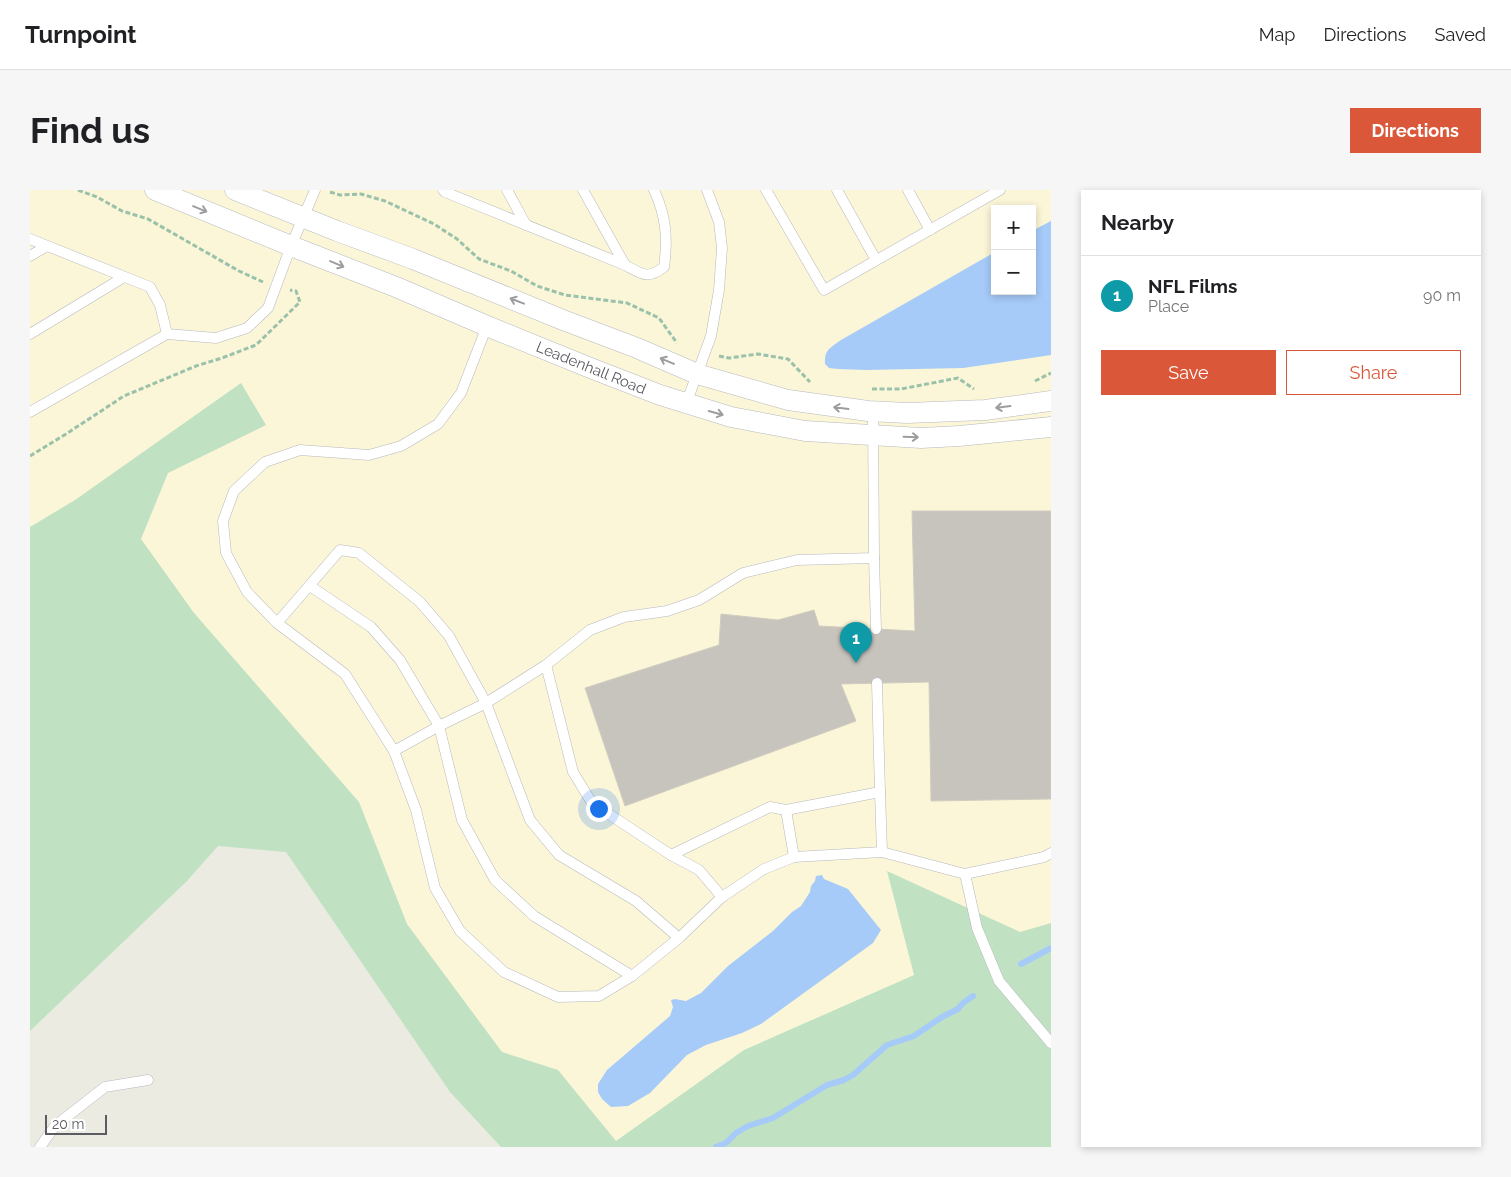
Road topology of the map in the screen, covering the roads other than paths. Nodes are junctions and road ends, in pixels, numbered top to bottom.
1 (155, 190) edge
2 (235, 190) edge
3 (316, 190) edge
4 (444, 190) edge
5 (506, 190) edge
6 (583, 190) edge
7 (654, 190) edge
8 (707, 190) edge
9 (766, 190) edge
10 (836, 190) edge
11 (908, 190) edge
12 (1000, 190) edge
13 (981, 195) edge
14 (304, 217) junction
15 (526, 225) junction
16 (930, 230) junction
17 (30, 239) edge
18 (47, 246) junction
19 (291, 246) junction
20 (30, 256) edge
21 (876, 260) junction
22 (625, 265) junction
23 (124, 277) junction
24 (487, 326) junction
25 (30, 334) edge
26 (167, 334) junction
27 (697, 374) junction
28 (1051, 401) edge
29 (686, 404) junction
30 (30, 412) edge
31 (873, 412) junction
32 (1051, 427) edge
33 (873, 436) junction
34 (874, 558) junction
35 (310, 586) junction
36 (277, 623) junction
37 (876, 629) dead end
38 (546, 665) junction
39 (877, 683) dead end
40 (486, 703) junction
41 (440, 726) junction
42 (394, 751) junction
43 (880, 792) junction
44 (786, 810) junction
45 (882, 852) junction
46 (1051, 853) edge
47 (671, 855) junction
48 (794, 856) junction
49 (965, 874) junction
50 (722, 897) junction
51 (679, 938) junction
52 (632, 976) junction
53 (1051, 1043) edge
54 (148, 1080) dead end
55 (40, 1147) edge

1 -> 19 street, Leadenhall Road
2 - 14 street
3 - 14 lane
4 - 15 lane
5 - 15 lane
6 - 22 lane
7 - 22 lane
8 - 27 lane
9 - 21 lane
10 - 21 lane
11 - 16 lane
12 - 13 lane
13 - 16 lane
14 - 19 lane
27 -> 14 street
15 - 22 lane
16 - 21 lane
17 - 18 lane
18 - 20 lane
18 - 23 lane
19 -> 24 street, Leadenhall Road
19 - 26 lane
23 - 25 lane
23 - 26 lane
24 - 29 street, Leadenhall Road
24 - 36 lane
26 - 30 lane
27 - 29 lane
31 -> 27 street
28 -> 31 street
29 -> 33 street, Leadenhall Road
31 - 33 lane
33 -> 32 street, Leadenhall Road
33 - 34 lane
34 - 37 lane
34 - 38 lane
35 - 36 lane
35 - 40 lane
35 - 41 lane
36 - 42 lane
38 - 40 lane
38 - 47 lane
39 - 43 lane
40 - 41 lane
40 - 51 lane
41 - 42 lane
41 - 52 lane
42 - 52 lane
43 - 44 lane
43 - 45 lane
44 - 47 lane
44 - 48 lane
45 - 48 lane
45 - 49 lane
46 - 49 lane
47 - 50 lane
48 - 50 lane
49 - 53 lane
50 - 51 lane
51 - 52 lane
54 - 55 lane

